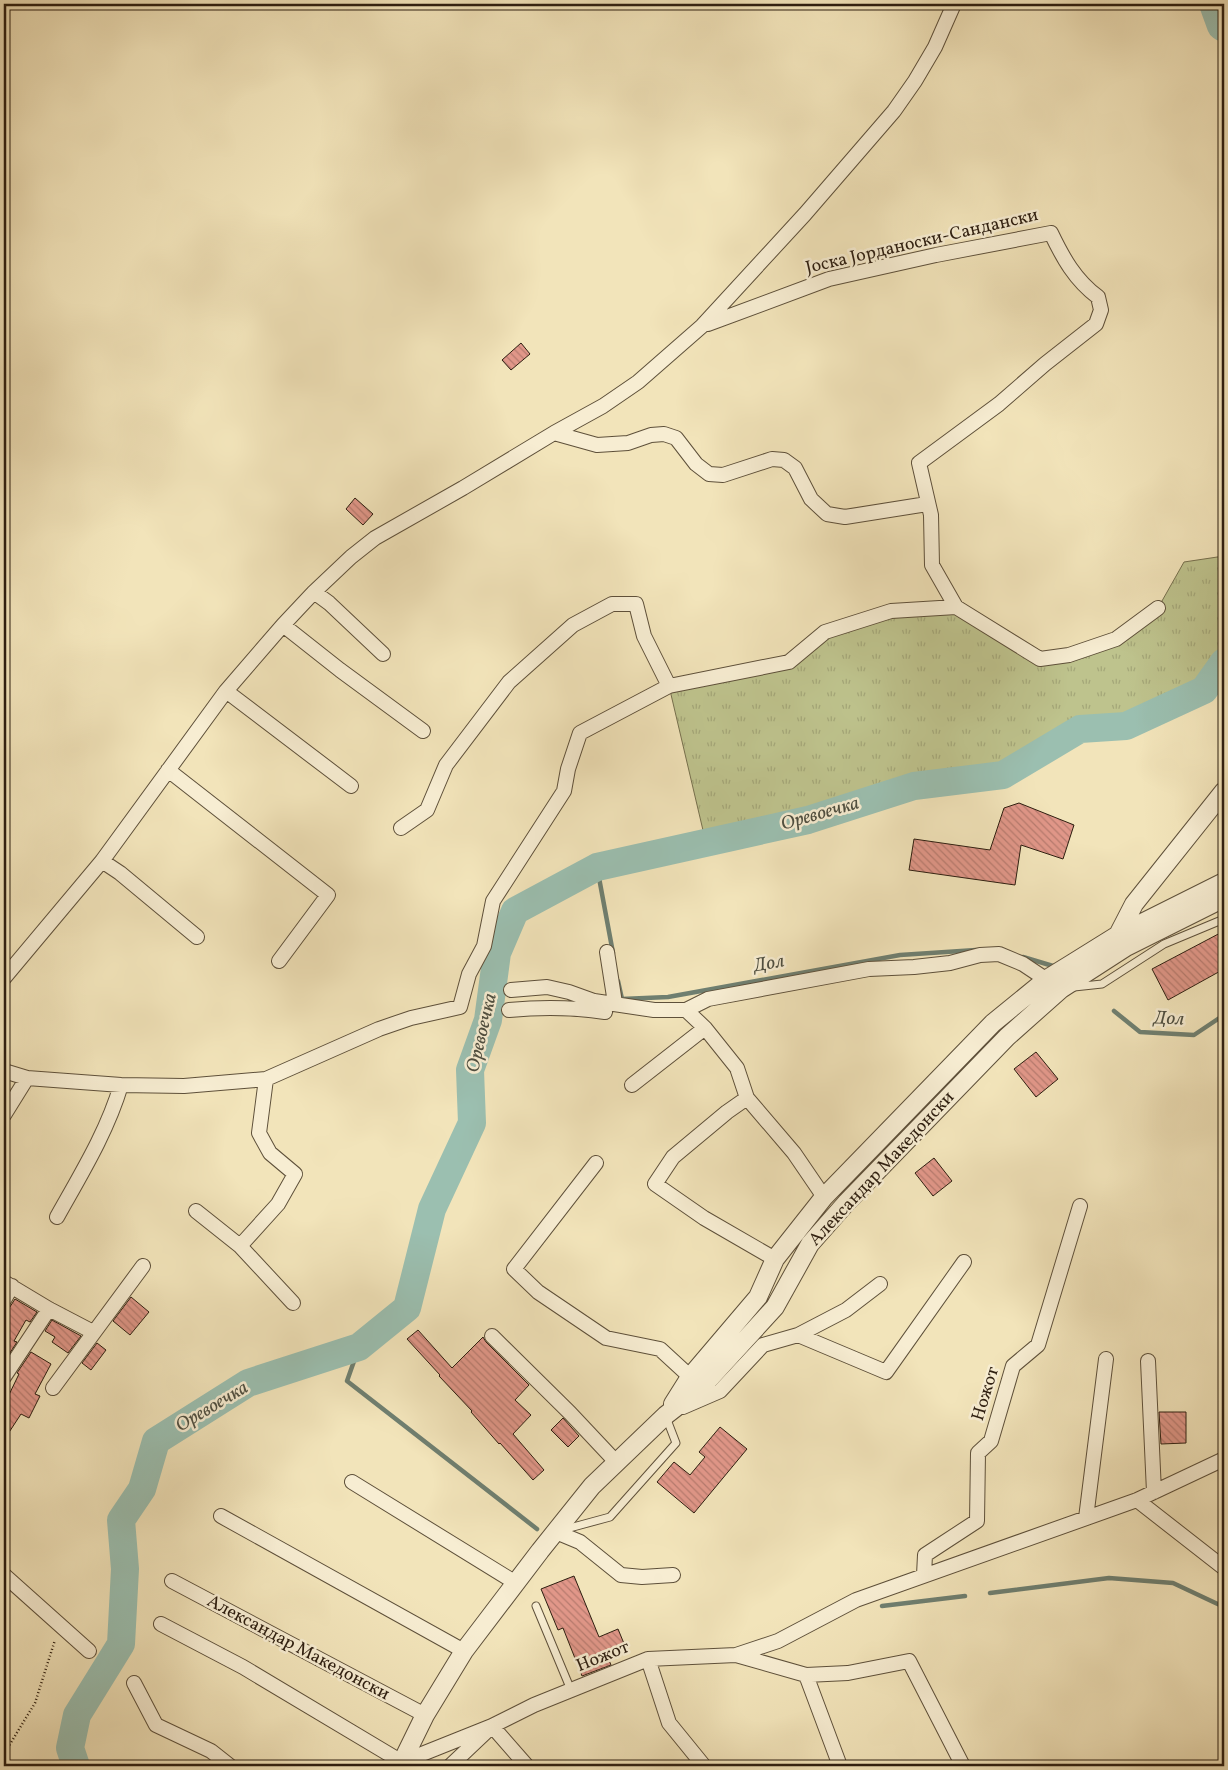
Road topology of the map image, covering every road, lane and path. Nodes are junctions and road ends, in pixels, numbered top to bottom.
1 (954, 4) edge
2 (702, 326) junction
3 (554, 433) junction
4 (927, 504) junction
5 (314, 592) junction
6 (956, 607) junction
7 (1158, 608) dead end
8 (283, 624) junction
9 (383, 654) dead end
10 (669, 686) junction
11 (226, 691) junction
12 (423, 731) dead end
13 (168, 770) junction
14 (351, 786) dead end
15 (1224, 790) edge
16 (401, 828) dead end
17 (102, 861) junction
18 (1224, 882) edge
19 (1224, 898) edge
20 (1224, 920) edge
21 (197, 937) dead end
22 (1122, 941) junction
23 (607, 952) dead end
24 (279, 961) dead end
25 (4, 978) edge
26 (1054, 984) junction
27 (511, 990) dead end
28 (615, 1004) junction
29 (509, 1010) dead end
30 (654, 1010) junction
31 (686, 1010) junction
32 (705, 1028) junction
33 (4, 1071) edge
34 (27, 1078) junction
35 (266, 1079) junction
36 (120, 1085) junction
37 (632, 1085) dead end
38 (748, 1098) junction
39 (4, 1115) edge
40 (596, 1163) dead end
41 (824, 1197) junction
42 (1080, 1206) dead end
43 (196, 1211) dead end
44 (57, 1217) dead end
45 (240, 1246) junction
46 (775, 1259) junction
47 (964, 1262) dead end
48 (143, 1266) dead end
49 (8, 1284) edge
50 (880, 1284) dead end
51 (4, 1300) edge
52 (293, 1303) dead end
53 (49, 1309) junction
54 (93, 1332) junction
55 (798, 1335) junction
56 (492, 1336) dead end
57 (1106, 1359) dead end
58 (1148, 1361) dead end
59 (4, 1377) edge
60 (696, 1382) junction
61 (53, 1388) dead end
62 (666, 1415) junction
63 (1224, 1459) edge
64 (617, 1463) junction
65 (352, 1482) dead end
66 (1154, 1492) junction
67 (1137, 1500) junction
68 (221, 1516) dead end
69 (1086, 1518) junction
70 (556, 1532) junction
71 (1224, 1568) edge
72 (4, 1575) edge
73 (673, 1575) dead end
74 (924, 1575) junction
75 (172, 1581) dead end
76 (516, 1583) junction
77 (536, 1606) dead end
78 (161, 1624) dead end
79 (59, 1625) junction
80 (464, 1650) junction
81 (89, 1651) dead end
82 (736, 1654) junction
83 (648, 1659) junction
84 (806, 1675) junction
85 (134, 1683) dead end
86 (571, 1690) junction
87 (424, 1716) junction
88 (492, 1726) junction
89 (4, 1754) edge
90 (401, 1764) edge
91 (230, 1766) edge
92 (450, 1766) edge
93 (527, 1766) edge
94 (704, 1766) edge
95 (840, 1766) edge
96 (963, 1766) edge

1 - 2 street, Јоска Јорданоски-Сандански
2 - 3 street, Јоска Јорданоски-Сандански
2 - 4 street, Јоска Јорданоски-Сандански
3 - 4 street
3 - 5 street, Јоска Јорданоски-Сандански
4 - 6 street, Јоска Јорданоски-Сандански
5 - 8 street, Јоска Јорданоски-Сандански
5 - 9 street
6 - 7 street, Јоска Јорданоски-Сандански
6 - 10 street
8 - 11 street, Јоска Јорданоски-Сандански
8 - 12 street
10 - 16 street
10 - 35 street
11 - 13 street, Јоска Јорданоски-Сандански
11 - 14 street
13 - 17 street, Јоска Јорданоски-Сандански
13 - 24 street
15 - 22 street, Александар Македонски
17 - 21 street
17 - 25 street, Јоска Јорданоски-Сандански
18 - 22 street, Александар Македонски
19 - 22 street, Александар Македонски
20 - 26 lane
22 - 26 street, Александар Македонски
23 - 28 street
26 - 31 street
26 - 41 street, Александар Македонски
26 - 60 street, Александар Македонски
27 - 28 street
28 - 30 street
29 - 30 street
30 - 31 street
31 - 32 street, Александар Македонски
32 - 37 street
32 - 38 street, Александар Македонски
33 - 34 street
34 - 36 street
34 - 39 street
35 - 36 street
35 - 45 street
36 - 44 street
38 - 41 street, Александар Македонски
38 - 46 street
40 - 60 street
41 - 46 street, Александар Македонски
42 - 74 street, Ножот
43 - 45 street
45 - 52 street
46 - 60 street, Александар Македонски
47 - 55 street
48 - 54 street
49 - 51 street
49 - 53 street
50 - 55 street, Александар Македонски
53 - 54 street
53 - 59 street
54 - 61 street
55 - 62 street, Александар Македонски
56 - 64 street
57 - 69 street
58 - 66 street
60 - 62 street, Александар Македонски
62 - 64 street, Александар Македонски
62 - 70 lane
63 - 66 street, Ножот
64 - 70 street, Александар Македонски
65 - 76 street
66 - 67 street, Ножот
67 - 69 street, Ножот
67 - 71 street
68 - 80 street
69 - 74 street, Ножот
70 - 73 street
70 - 76 street, Александар Македонски
72 - 79 street
74 - 82 street, Ножот
75 - 87 street, Александар Македонски
76 - 80 street, Александар Македонски
77 - 86 lane
78 - 90 street
79 - 81 street
79 - 89 path
80 - 87 street, Александар Македонски
82 - 83 street, Ножот
82 - 84 street, Ножот
83 - 86 street, Ножот
83 - 94 street
84 - 95 street
84 - 96 street, Ножот
85 - 91 street
86 - 88 street, Ножот
87 - 90 street, Александар Македонски
88 - 90 street, Ножот
88 - 92 street, Ножот
88 - 93 street

